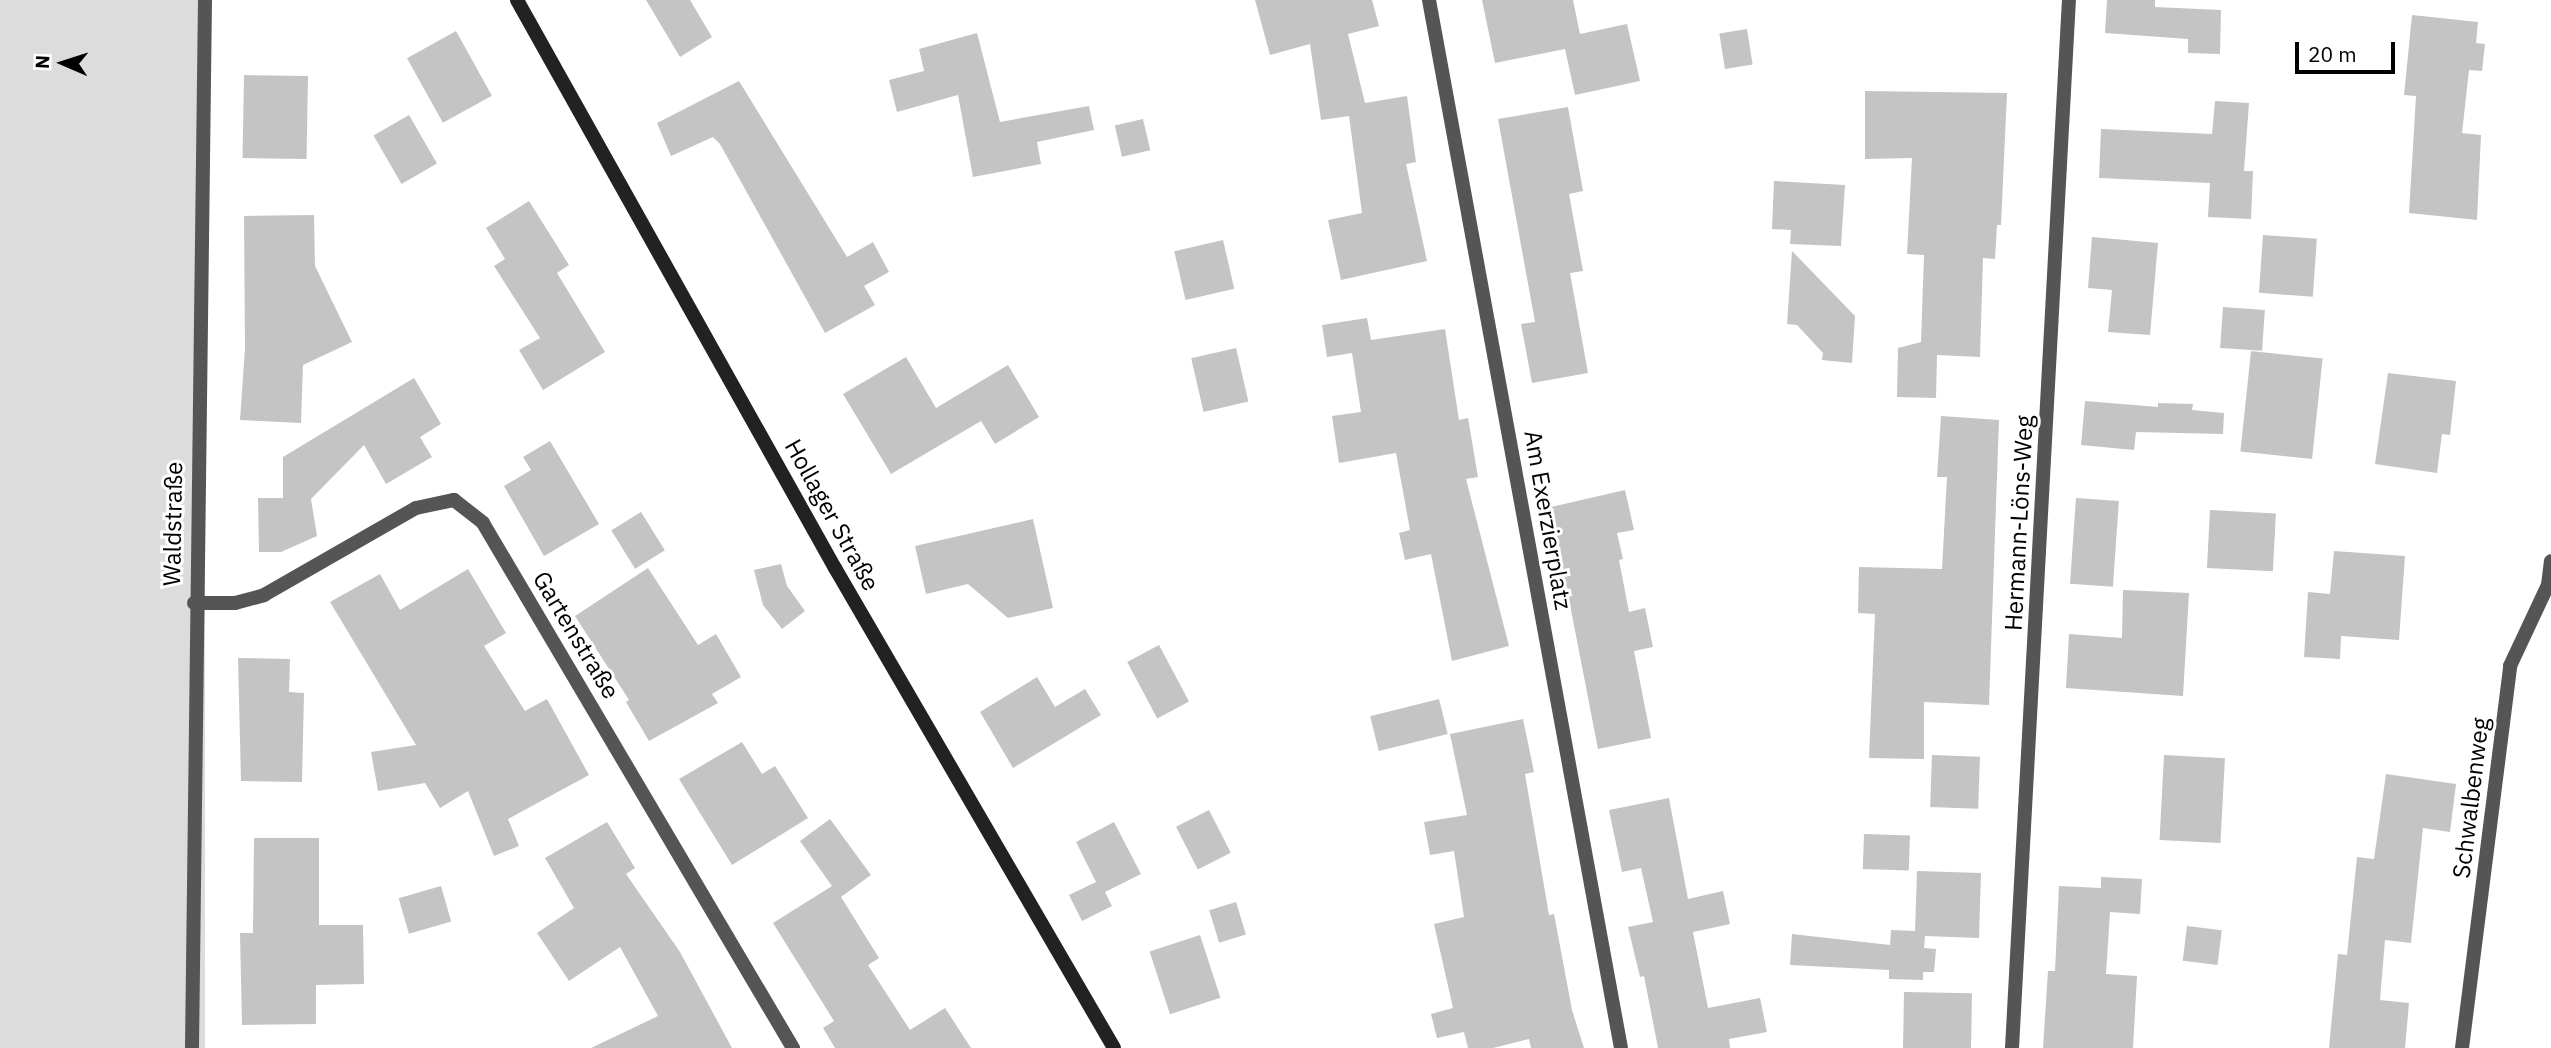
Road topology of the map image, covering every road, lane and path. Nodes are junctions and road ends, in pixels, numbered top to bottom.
1 (205, 0) edge
2 (517, 0) edge
3 (1429, 0) edge
4 (2069, 0) edge
5 (2551, 561) edge
6 (2550, 585) edge
7 (194, 603) junction
8 (192, 1048) edge
9 (793, 1048) edge
10 (1114, 1048) edge
11 (1621, 1048) edge
12 (2012, 1048) edge
13 (2462, 1048) edge

1 - 7 street, Waldstraße
2 - 10 main road, Hollager Straße
3 - 11 street, Am Exerzierplatz
4 - 12 street, Hermann-Löns-Weg
5 - 6 street, Schwalbenweg
6 - 13 street, Schwalbenweg
7 - 8 street, Waldstraße
7 - 9 street, Gartenstraße

